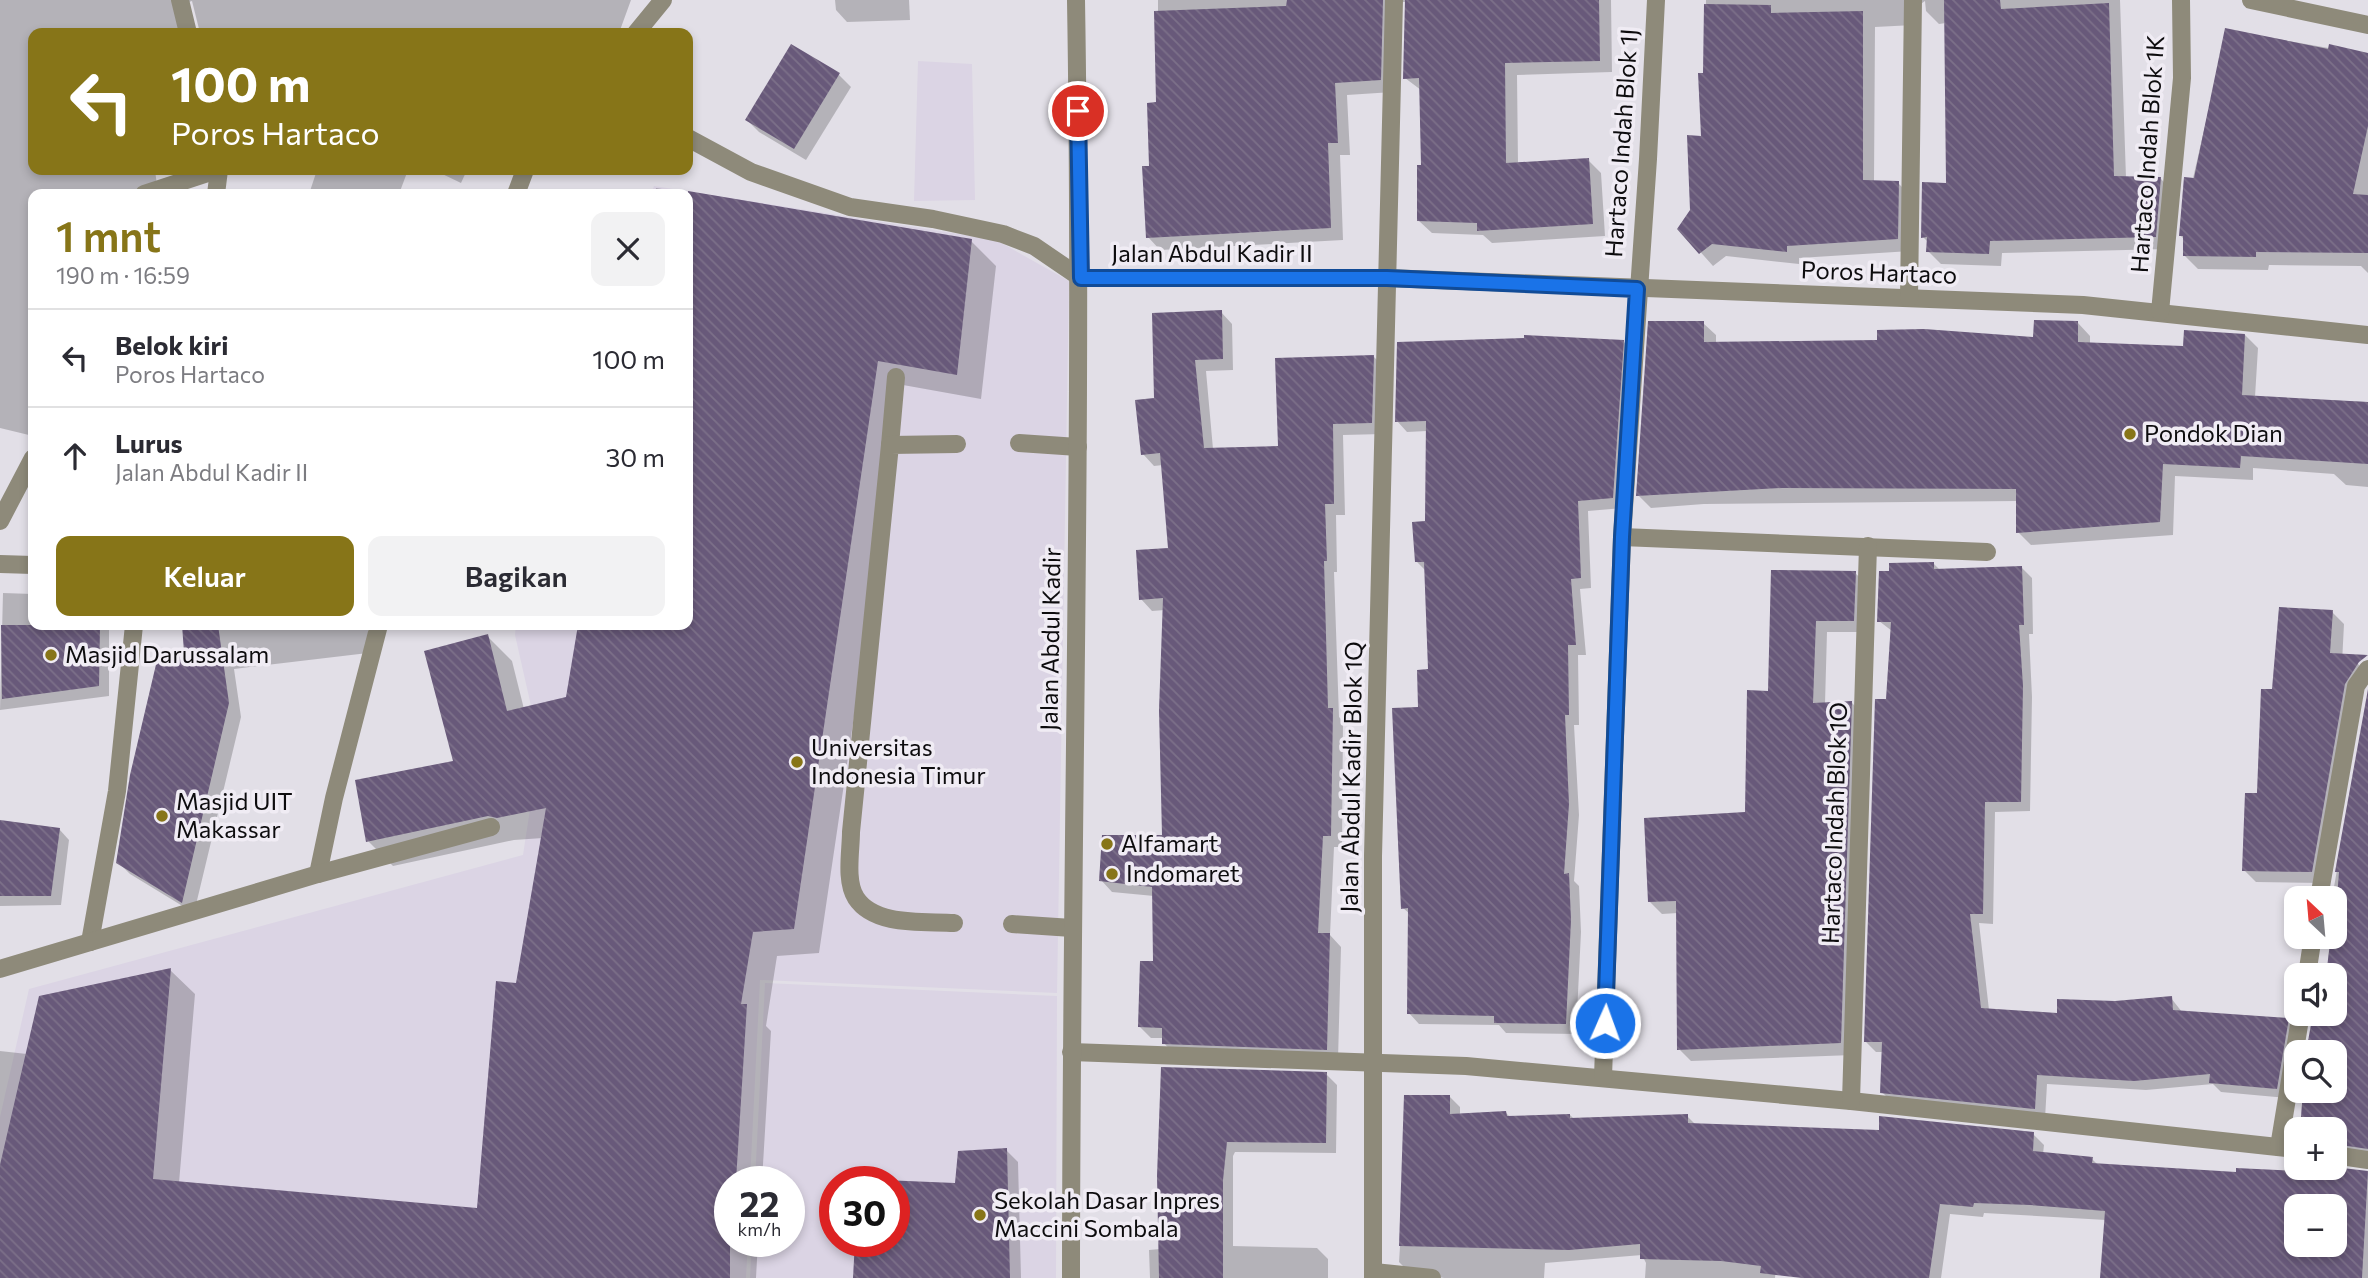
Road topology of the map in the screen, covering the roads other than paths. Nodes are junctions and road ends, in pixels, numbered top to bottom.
1 (180, 0) edge
2 (663, 0) edge
3 (1076, 0) edge
4 (1394, 0) edge
5 (1656, 0) edge
6 (1913, 0) edge
7 (2181, 0) edge
8 (2251, 0) edge
9 (2368, 25) edge
10 (187, 28) edge
11 (640, 28) edge
12 (693, 141) edge
13 (203, 175) edge
14 (159, 189) edge
15 (1081, 278) junction
16 (1387, 278) junction
17 (1637, 289) junction
18 (1909, 298) junction
19 (2160, 312) junction
20 (2368, 335) edge
21 (896, 377) dead end
22 (1019, 443) dead end
23 (957, 444) dead end
24 (890, 445) junction
25 (1078, 447) junction
26 (28, 468) edge
27 (0, 521) edge
28 (1622, 537) junction
29 (1868, 546) junction
30 (1987, 552) dead end
31 (0, 564) edge
32 (28, 565) edge
33 (133, 630) edge
34 (378, 630) edge
35 (2368, 669) edge
36 (491, 827) dead end
37 (318, 874) junction
38 (2321, 886) edge
39 (954, 923) dead end
40 (1012, 924) dead end
41 (1072, 928) junction
42 (90, 942) junction
43 (0, 969) edge
44 (2300, 1026) edge
45 (1071, 1052) junction
46 (1374, 1064) junction
47 (1603, 1077) junction
48 (1852, 1101) junction
49 (2291, 1117) edge
50 (2284, 1148) edge
51 (2347, 1157) edge
52 (2368, 1160) edge
53 (1373, 1275) edge
54 (1071, 1278) edge
55 (1432, 1278) edge

1 - 10 street
2 - 11 street
3 - 15 street, Jalan Abdul Kadir
4 - 16 street, Jalan Abdul Kadir Blok 1Q
5 - 17 street, Hartaco Indah Blok 1J
6 - 18 street
7 - 19 street, Hartaco Indah Blok 1K
8 - 9 street
12 - 15 street, Jalan Abdul Kadir II
13 - 14 street
15 - 16 street, Jalan Abdul Kadir II
15 - 25 street, Jalan Abdul Kadir
16 - 17 street, Poros Hartaco
16 - 46 street, Jalan Abdul Kadir Blok 1Q
17 - 18 street, Poros Hartaco
17 - 28 street, Hartaco Indah Blok 1J
18 - 19 street, Poros Hartaco
19 - 20 street, Poros Hartaco
21 - 24 street
22 - 25 street
23 - 24 street
24 - 39 street
25 - 41 street, Jalan Abdul Kadir
26 - 27 street
28 - 29 street
28 - 47 street, Hartaco Indah Blok 1J
29 - 30 street
29 - 48 street, Hartaco Indah Blok 1O
31 - 32 street
33 - 42 street
34 - 37 street
35 - 38 street
36 - 37 street
37 - 42 street
40 - 41 street
41 - 45 street, Jalan Abdul Kadir
42 - 43 street
44 - 49 street
45 - 46 street
45 - 54 street, Jalan Abdul Kadir
46 - 47 street
46 - 53 street, Jalan Abdul Kadir Blok 1Q
47 - 48 street
48 - 50 street
51 - 52 street
53 - 55 street

